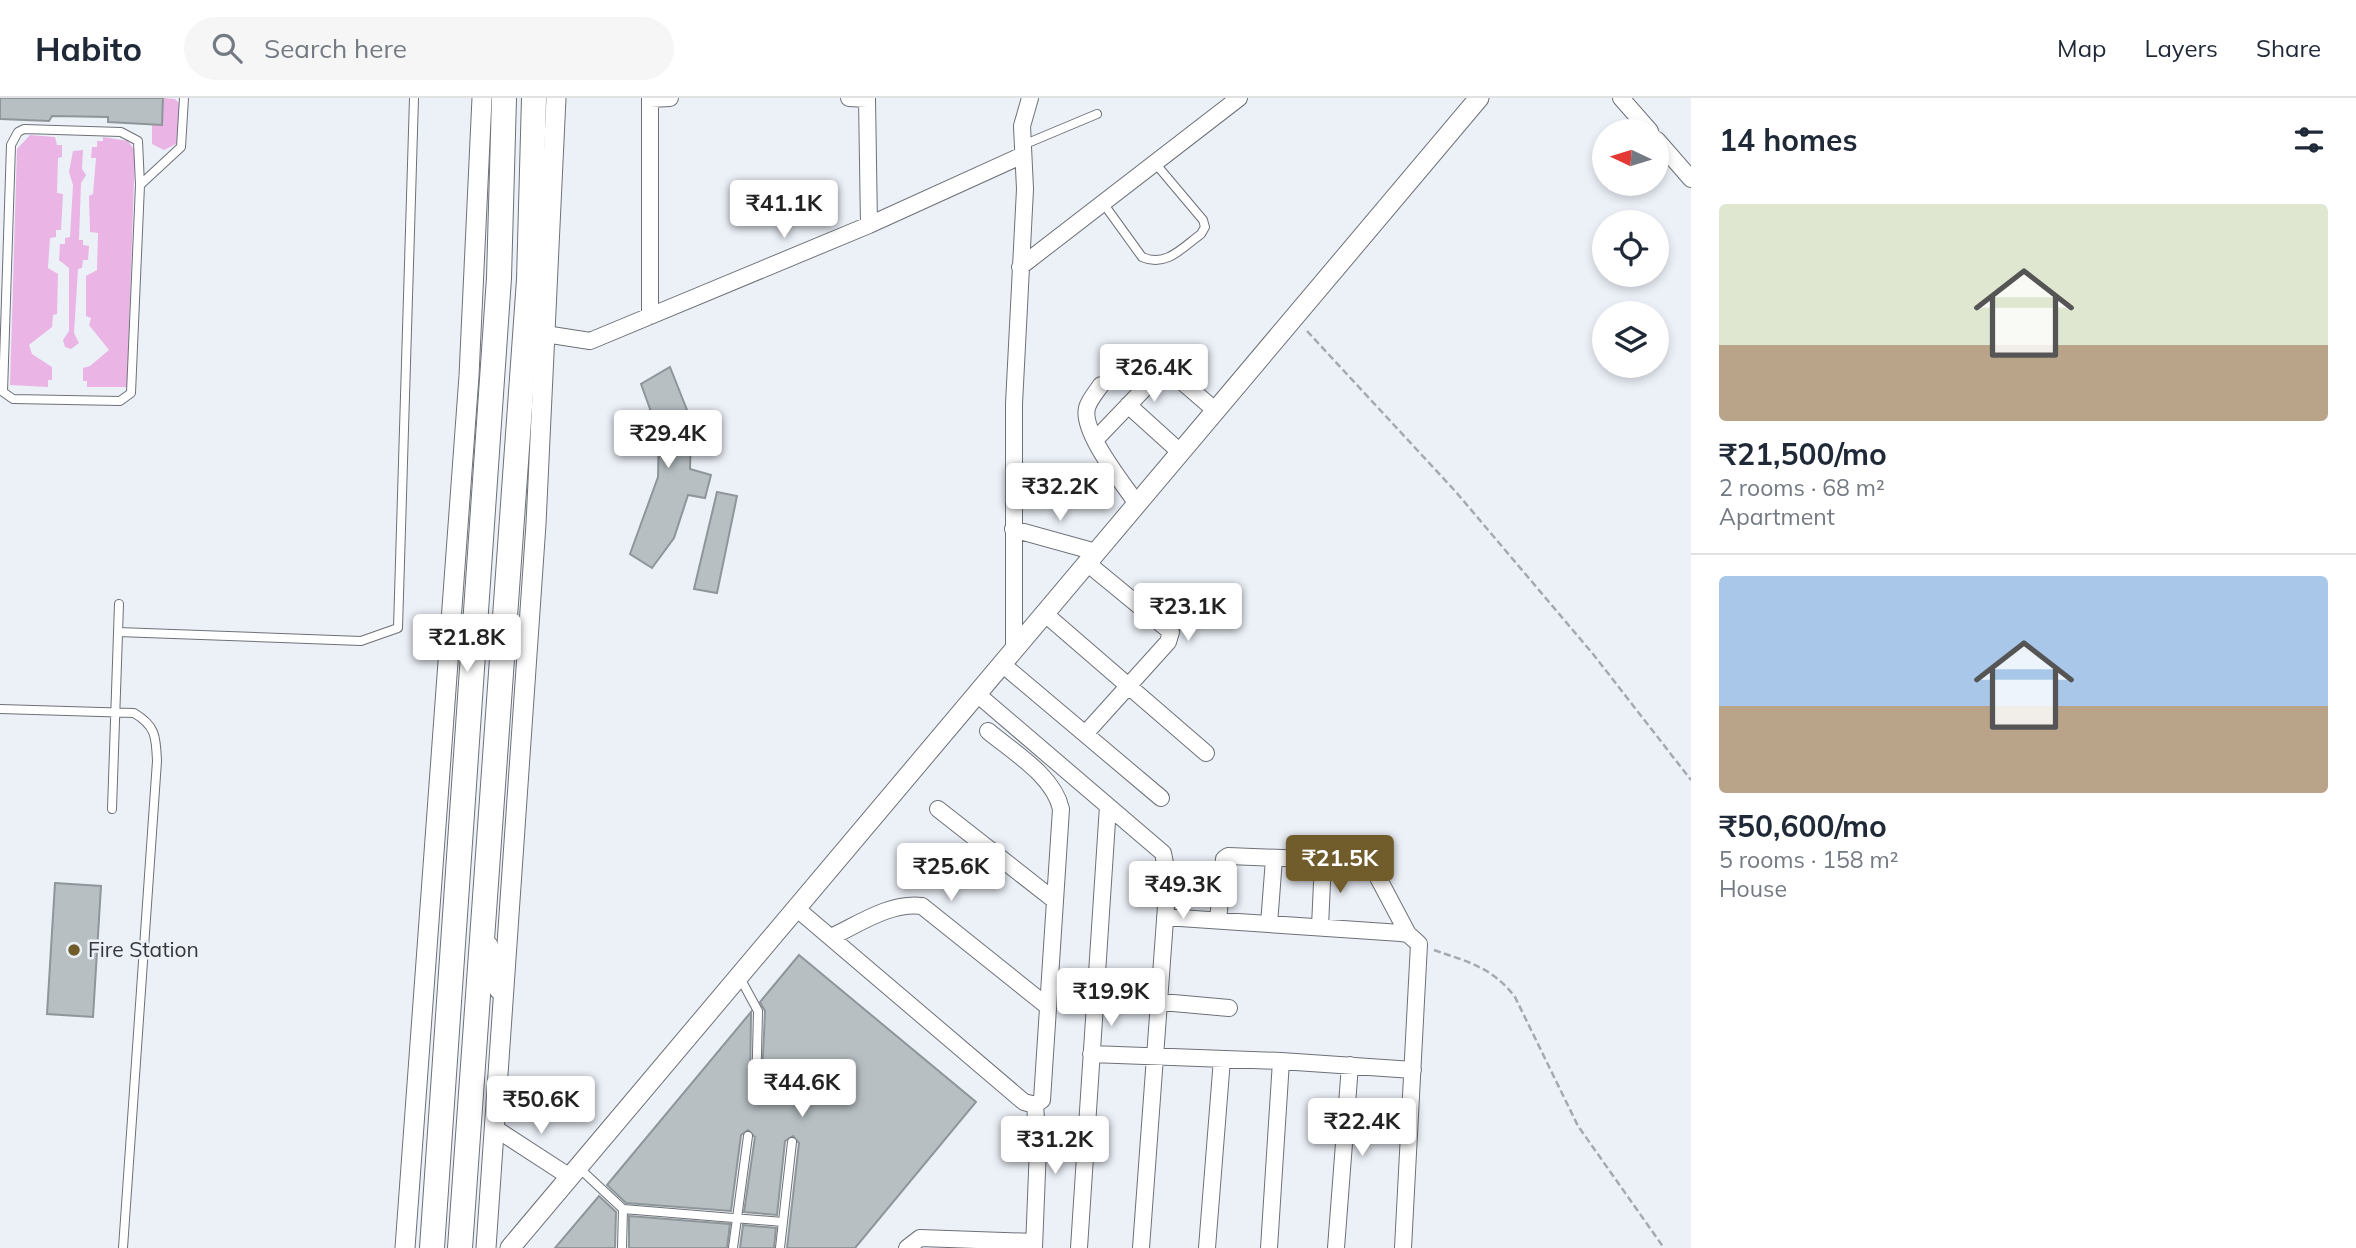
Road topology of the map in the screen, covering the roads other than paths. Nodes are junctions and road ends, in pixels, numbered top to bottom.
1 (184, 98) edge
2 (414, 98) edge
3 (482, 98) edge
4 (504, 98) edge
5 (534, 98) edge
6 (556, 98) edge
7 (670, 98) edge
8 (849, 98) edge
9 (1030, 98) edge
10 (1239, 98) edge
11 (1479, 98) edge
12 (1621, 98) edge
13 (650, 99) edge
14 (867, 99) edge
15 (1097, 114) dead end
16 (1639, 119) edge
17 (1023, 150) junction
18 (1670, 155) edge
19 (1155, 163) junction
20 (0, 170) edge
21 (10, 179) junction
22 (1691, 179) edge
23 (140, 185) junction
24 (1103, 203) junction
25 (869, 225) junction
26 (1020, 267) junction
27 (650, 316) junction
28 (545, 334) junction
29 (1101, 385) dead end
30 (1128, 405) junction
31 (1216, 411) junction
32 (1095, 440) junction
33 (1180, 452) junction
34 (1137, 504) junction
35 (1013, 529) junction
36 (1092, 558) junction
37 (119, 604) dead end
38 (1044, 613) junction
39 (118, 632) junction
40 (1008, 657) junction
41 (1128, 686) junction
42 (977, 694) junction
43 (0, 709) edge
44 (116, 712) junction
45 (988, 731) dead end
46 (1085, 733) junction
47 (1206, 753) dead end
48 (1161, 798) dead end
49 (1108, 806) junction
50 (112, 809) dead end
51 (938, 809) dead end
52 (1273, 859) junction
53 (1324, 860) junction
54 (1054, 900) junction
55 (796, 908) junction
56 (1165, 917) junction
57 (1218, 920) junction
58 (1269, 924) junction
59 (1320, 927) junction
60 (483, 936) junction
61 (831, 937) junction
62 (1414, 939) junction
63 (739, 976) junction
64 (501, 988) junction
65 (1095, 996) junction
66 (1159, 1002) junction
67 (1046, 1006) junction
68 (1229, 1008) dead end
69 (1091, 1054) junction
70 (1154, 1056) junction
71 (1222, 1059) junction
72 (1281, 1060) junction
73 (1350, 1065) junction
74 (1413, 1070) junction
75 (756, 1096) dead end
76 (1035, 1105) junction
77 (493, 1127) junction
78 (748, 1136) dead end
79 (792, 1142) dead end
80 (574, 1172) junction
81 (623, 1209) junction
82 (736, 1217) junction
83 (783, 1222) junction
84 (1034, 1245) edge
85 (123, 1248) edge
86 (405, 1248) edge
87 (432, 1248) edge
88 (460, 1248) edge
89 (486, 1248) edge
90 (510, 1248) edge
91 (622, 1248) edge
92 (733, 1248) edge
93 (780, 1248) edge
94 (907, 1248) edge
95 (1079, 1248) edge
96 (1141, 1248) edge
97 (1207, 1248) edge
98 (1269, 1248) edge
99 (1336, 1248) edge
100 (1403, 1248) edge

1 - 23 lane
2 - 39 lane
3 - 86 street
4 - 87 highway
5 - 60 highway
6 - 28 street
7 - 13 street
8 - 14 street
9 - 17 street
10 - 19 street
11 - 31 street
12 - 16 street
13 - 27 street
14 - 25 street
15 - 17 lane
17 - 25 street
17 - 26 street
18 - 22 street
19 - 24 street
19 - 24 lane
20 - 21 lane
21 - 23 lane
21 - 23 lane
24 - 26 street
25 - 27 street
26 - 35 street
27 - 28 street
28 - 64 street
29 - 32 street
30 - 31 street
30 - 32 street
30 - 33 street
31 - 33 street
32 - 34 street
33 - 34 street
34 - 36 street
35 - 36 street
35 - 40 street
36 - 38 street
36 - 41 street
37 - 39 lane
38 - 40 street
38 - 41 street
39 - 44 lane
40 - 42 street
40 - 46 street
41 - 46 street
41 - 47 street
42 - 49 street
42 - 55 street
43 - 44 lane
44 - 50 lane
44 - 85 lane
45 - 54 street
46 - 48 street
49 - 56 street
49 - 65 street
51 - 54 street
52 - 53 street
52 - 57 street
52 - 58 street
53 - 59 street
53 - 62 street
54 - 67 street
55 - 61 street
55 - 63 street
56 - 57 street
56 - 66 street
57 - 58 street
58 - 59 street
59 - 62 street
60 - 64 highway
60 - 88 highway
61 - 67 street
61 - 76 street
62 - 74 street
63 - 75 lane
63 - 80 street
64 - 77 street
65 - 66 street
65 - 69 street
66 - 68 street
66 - 70 street
67 - 76 street
69 - 70 street
69 - 95 street
70 - 71 street
70 - 96 street
71 - 72 street
71 - 97 street
72 - 73 street
72 - 98 street
73 - 74 street
73 - 99 street
74 - 100 street
76 - 84 street
77 - 80 street
77 - 89 street
78 - 82 lane
79 - 83 lane
80 - 81 lane
80 - 90 street
81 - 82 lane
81 - 91 lane
82 - 83 lane
82 - 92 lane
83 - 93 lane
84 - 94 street

